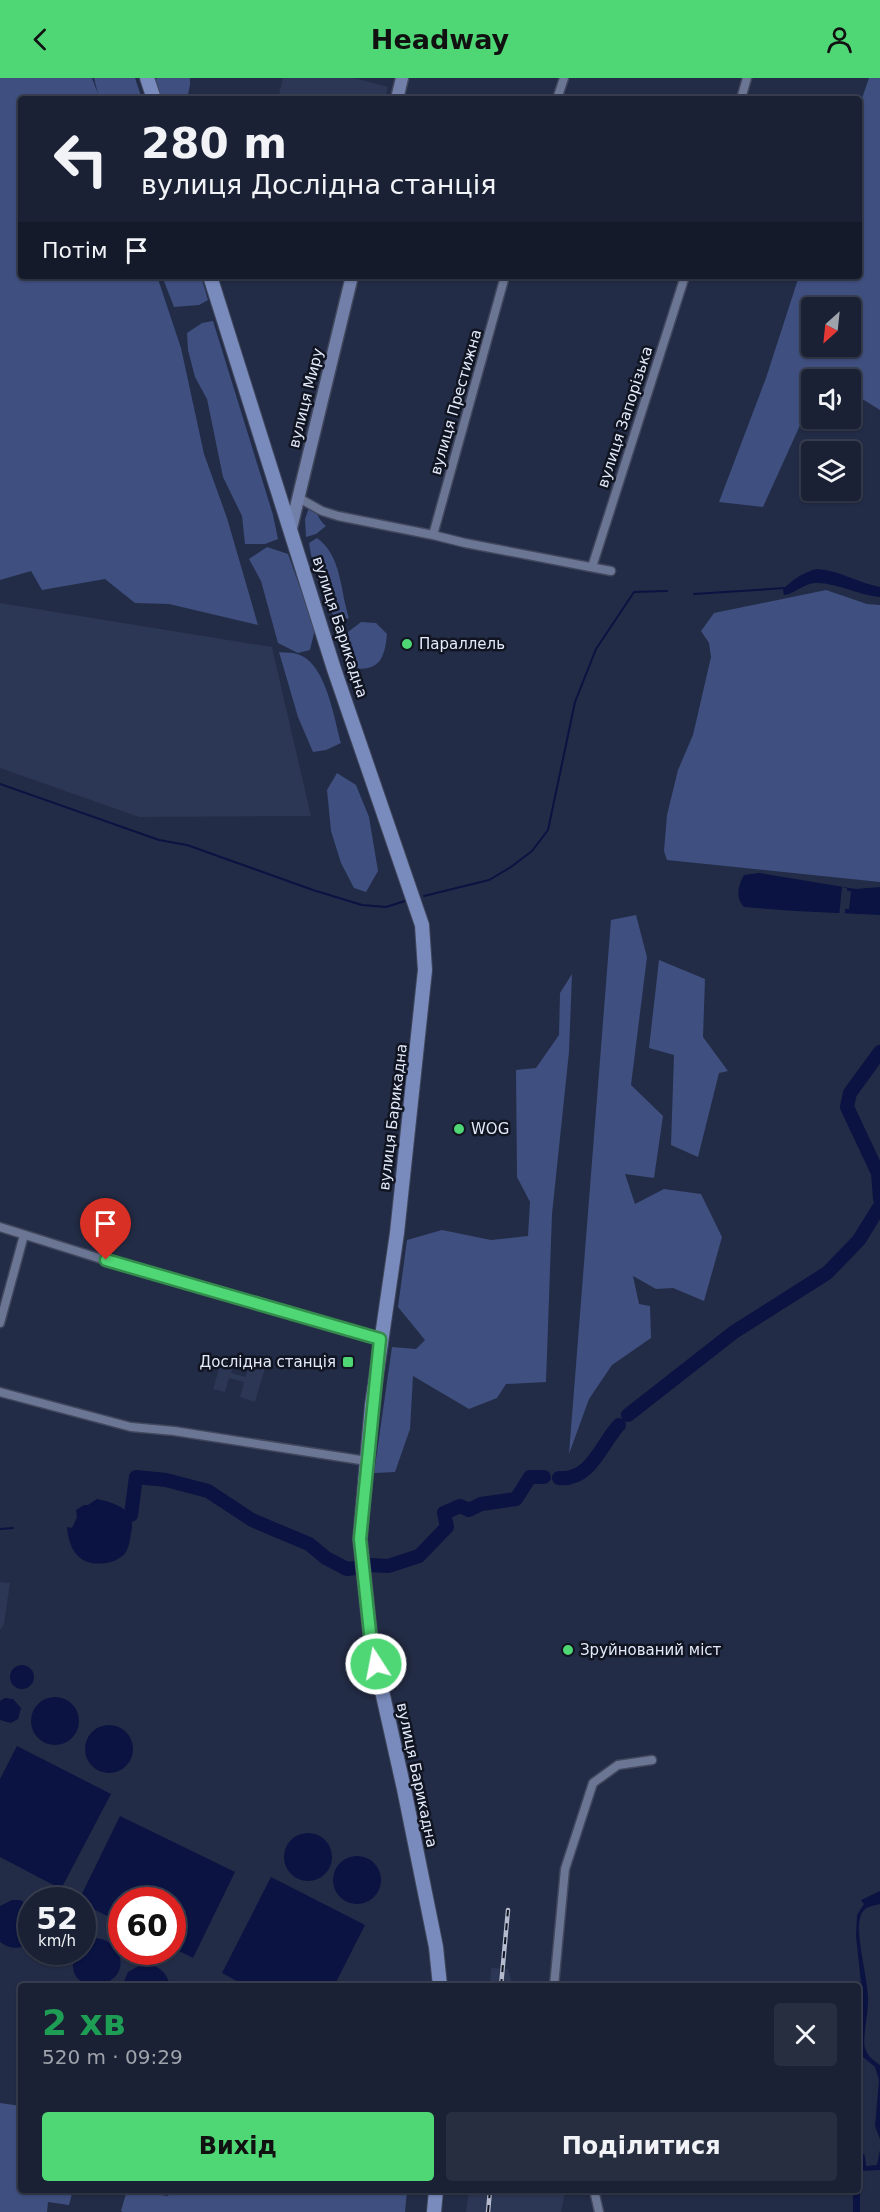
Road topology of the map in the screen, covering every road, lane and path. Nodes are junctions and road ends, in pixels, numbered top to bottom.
1 (147, 78) edge
2 (402, 78) edge
3 (564, 78) edge
4 (747, 78) edge
5 (153, 96) edge
6 (398, 96) edge
7 (558, 96) edge
8 (742, 96) edge
9 (211, 279) edge
10 (351, 279) edge
11 (504, 279) edge
12 (684, 279) edge
13 (297, 497) junction
14 (291, 528) junction
15 (433, 535) junction
16 (592, 567) junction
17 (611, 571) dead end
18 (0, 1227) edge
19 (24, 1234) junction
20 (0, 1323) edge
21 (380, 1339) junction
22 (0, 1392) edge
23 (367, 1461) junction
24 (652, 1760) dead end
25 (440, 1983) edge
26 (554, 1983) edge
27 (436, 2193) edge
28 (595, 2193) edge
29 (434, 2212) edge
30 (599, 2212) edge

1 - 5 main road
2 - 6 street
3 - 7 street
4 - 8 street
9 - 14 main road, вулиця Барикадна
10 - 13 street, вулиця Миру
11 - 15 street, вулиця Престижна
12 - 16 street, вулиця Запорізька
13 - 14 street, вулиця Миру
13 - 15 street
14 - 21 main road, вулиця Барикадна
15 - 16 street
16 - 17 street
18 - 19 street
19 - 20 street
19 - 21 street
21 - 23 main road, вулиця Барикадна
22 - 23 street
23 - 25 main road, вулиця Барикадна
24 - 26 street
27 - 29 main road
28 - 30 street

